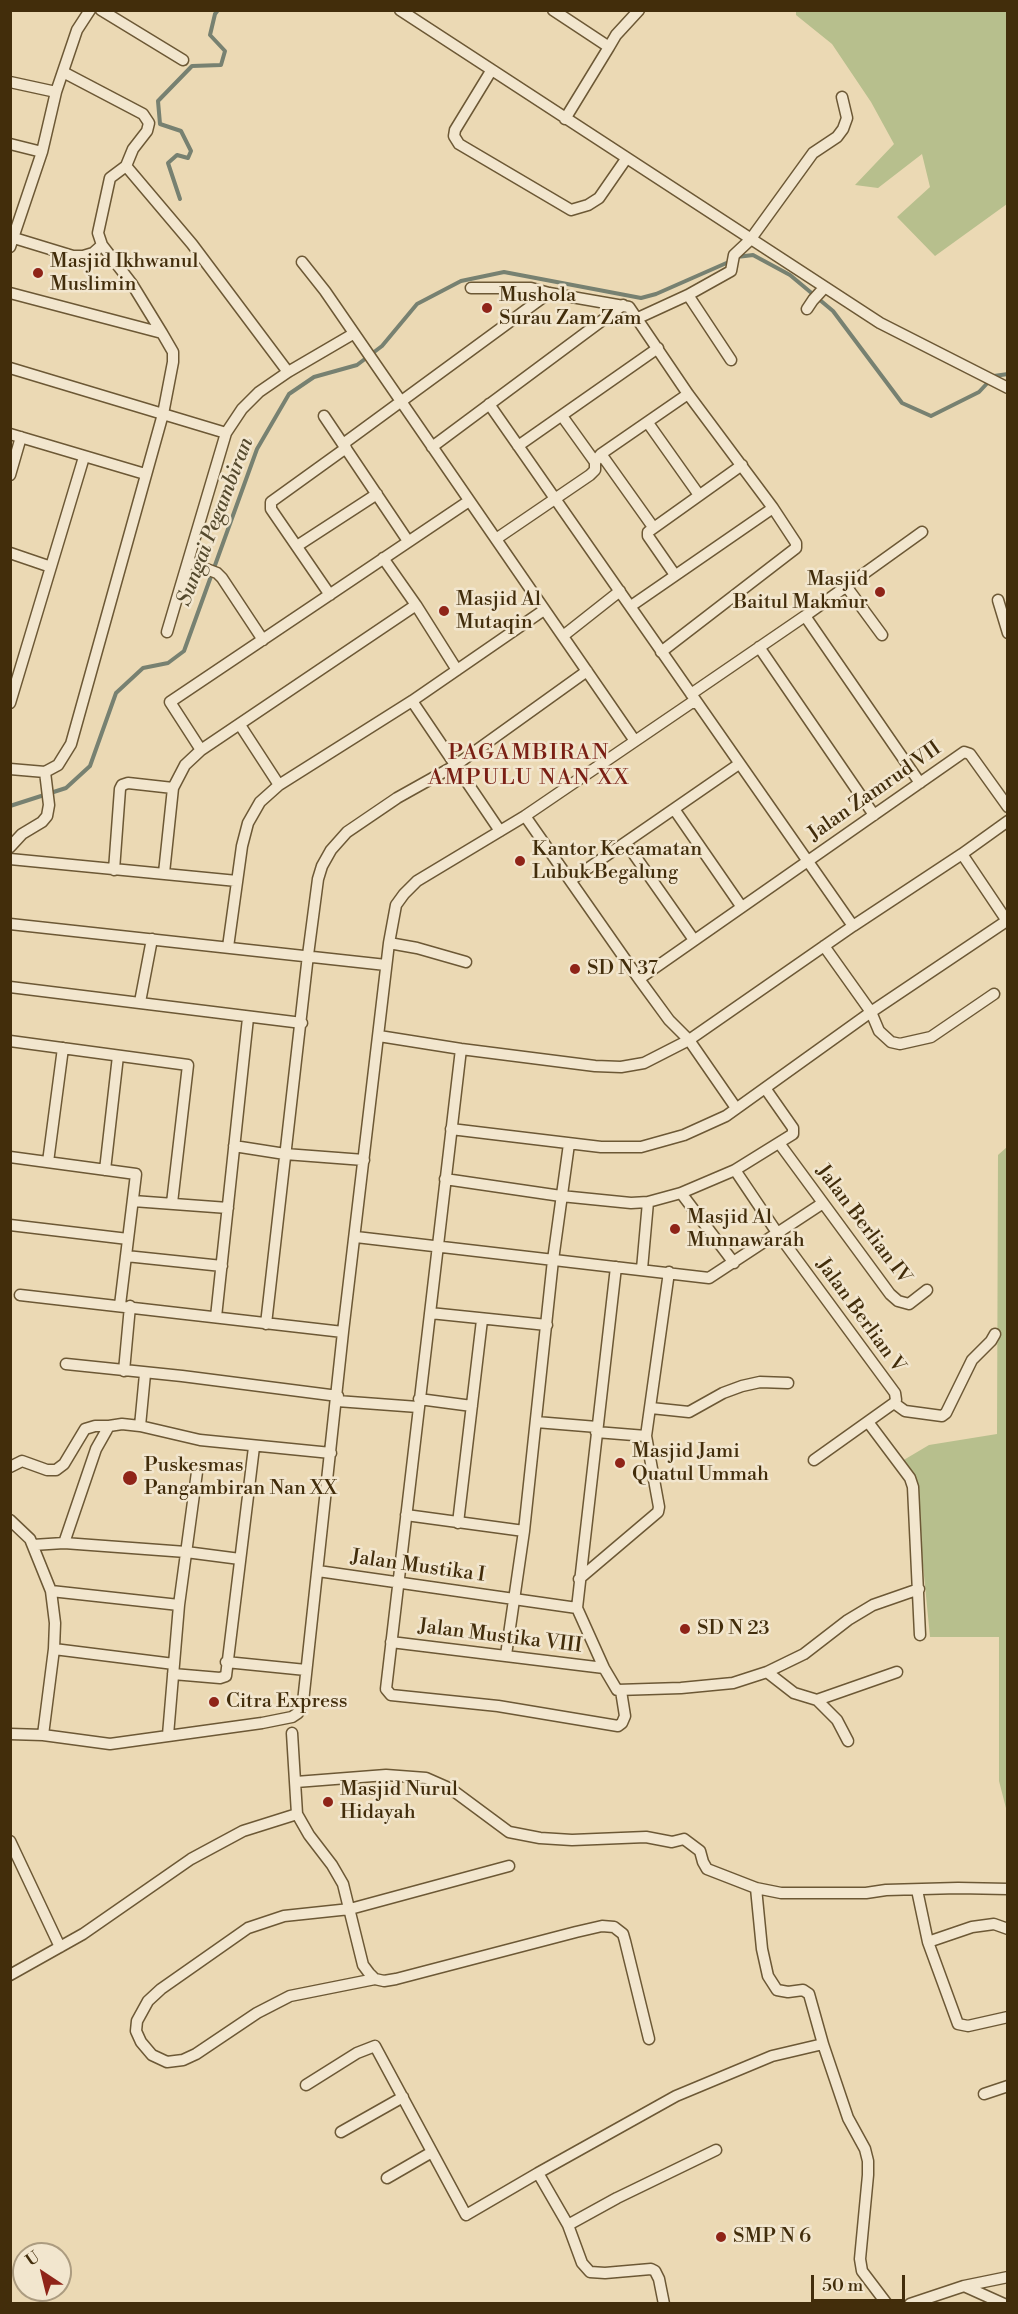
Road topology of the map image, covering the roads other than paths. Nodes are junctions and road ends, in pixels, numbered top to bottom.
1 (90, 10) edge
2 (101, 10) edge
3 (400, 10) edge
4 (553, 10) edge
5 (639, 10) edge
6 (609, 47) junction
7 (183, 60) dead end
8 (491, 71) junction
9 (63, 72) junction
10 (10, 82) edge
11 (56, 92) junction
12 (842, 97) dead end
13 (566, 119) junction
14 (10, 144) edge
15 (42, 152) junction
16 (626, 159) junction
17 (126, 166) junction
18 (14, 222) edge
19 (750, 240) junction
20 (12, 243) edge
21 (102, 245) junction
22 (302, 262) dead end
23 (471, 288) dead end
24 (10, 292) edge
25 (549, 293) junction
26 (688, 295) junction
27 (623, 306) junction
28 (638, 318) junction
29 (162, 333) junction
30 (354, 336) junction
31 (658, 348) junction
32 (731, 360) dead end
33 (10, 368) edge
34 (288, 372) junction
35 (1008, 388) edge
36 (688, 394) junction
37 (401, 402) junction
38 (489, 404) junction
39 (163, 414) junction
40 (324, 416) dead end
41 (562, 416) junction
42 (648, 423) junction
43 (226, 433) junction
44 (16, 436) edge
45 (344, 446) junction
46 (518, 446) junction
47 (432, 447) junction
48 (84, 457) junction
49 (598, 458) junction
50 (742, 465) junction
51 (145, 474) junction
52 (10, 475) edge
53 (377, 494) junction
54 (699, 495) junction
55 (555, 497) junction
56 (469, 501) junction
57 (773, 508) junction
58 (653, 527) junction
59 (922, 532) dead end
60 (496, 539) junction
61 (408, 541) junction
62 (297, 546) junction
63 (10, 553) edge
64 (383, 558) junction
65 (188, 562) junction
66 (51, 567) junction
67 (675, 575) junction
68 (846, 586) junction
69 (620, 591) junction
70 (330, 595) junction
71 (998, 600) dead end
72 (416, 605) junction
73 (631, 606) junction
74 (544, 610) junction
75 (805, 616) junction
76 (167, 632) dead end
77 (1008, 633) edge
78 (882, 635) dead end
79 (563, 636) junction
80 (263, 640) junction
81 (759, 647) junction
82 (661, 652) junction
83 (457, 670) junction
84 (587, 671) junction
85 (693, 699) junction
86 (412, 701) junction
87 (10, 703) edge
88 (240, 725) junction
89 (635, 741) junction
90 (201, 750) junction
91 (739, 764) junction
92 (456, 765) junction
93 (10, 770) edge
94 (45, 776) junction
95 (920, 783) junction
96 (279, 785) junction
97 (173, 788) junction
98 (1008, 807) edge
99 (674, 809) junction
100 (874, 815) junction
101 (525, 816) junction
102 (1008, 821) edge
103 (500, 831) junction
104 (626, 843) junction
105 (10, 847) edge
106 (962, 854) junction
107 (10, 859) edge
108 (807, 861) junction
109 (114, 870) junction
110 (164, 873) junction
111 (237, 880) junction
112 (571, 880) junction
113 (741, 906) junction
114 (1007, 920) edge
115 (10, 924) edge
116 (853, 926) junction
117 (152, 939) junction
118 (694, 940) junction
119 (389, 943) junction
120 (824, 946) junction
121 (228, 947) junction
122 (308, 955) junction
123 (466, 962) dead end
124 (386, 965) junction
125 (639, 979) junction
126 (10, 987) edge
127 (994, 994) dead end
128 (140, 1002) junction
129 (871, 1012) junction
130 (248, 1018) junction
131 (302, 1023) junction
132 (379, 1036) junction
133 (689, 1040) junction
134 (10, 1041) edge
135 (63, 1048) junction
136 (461, 1049) junction
137 (118, 1056) junction
138 (765, 1088) junction
139 (736, 1108) junction
140 (451, 1129) junction
141 (779, 1143) junction
142 (568, 1144) junction
143 (234, 1146) junction
144 (285, 1154) junction
145 (10, 1157) edge
146 (364, 1160) junction
147 (48, 1162) junction
148 (105, 1170) junction
149 (735, 1170) junction
150 (445, 1179) junction
151 (681, 1193) junction
152 (561, 1196) junction
153 (133, 1201) junction
154 (648, 1202) junction
155 (172, 1203) junction
156 (823, 1203) junction
157 (228, 1208) junction
158 (10, 1225) edge
159 (778, 1234) junction
160 (356, 1236) junction
161 (128, 1239) junction
162 (437, 1246) junction
163 (126, 1256) junction
164 (553, 1260) junction
165 (734, 1263) junction
166 (222, 1266) junction
167 (616, 1267) junction
168 (642, 1269) junction
169 (669, 1272) junction
170 (927, 1290) dead end
171 (20, 1295) dead end
172 (125, 1306) junction
173 (430, 1313) junction
174 (216, 1317) junction
175 (482, 1320) junction
176 (266, 1324) junction
177 (547, 1325) junction
178 (343, 1332) junction
179 (995, 1334) dead end
180 (66, 1364) dead end
181 (124, 1371) junction
182 (145, 1374) junction
183 (788, 1383) dead end
184 (337, 1399) junction
185 (418, 1403) junction
186 (894, 1403) junction
187 (472, 1406) junction
188 (651, 1408) junction
189 (536, 1422) junction
190 (868, 1422) junction
191 (109, 1426) junction
192 (140, 1426) junction
193 (597, 1430) junction
194 (646, 1436) junction
195 (254, 1447) junction
196 (10, 1453) edge
197 (331, 1453) junction
198 (814, 1460) dead end
199 (22, 1461) junction
200 (10, 1467) edge
201 (197, 1472) dead end
202 (406, 1515) junction
203 (10, 1520) edge
204 (458, 1523) junction
205 (524, 1531) junction
206 (64, 1543) junction
207 (33, 1545) junction
208 (186, 1552) junction
209 (240, 1559) junction
210 (318, 1571) junction
211 (579, 1579) junction
212 (398, 1581) junction
213 (919, 1589) junction
214 (51, 1591) junction
215 (514, 1598) junction
216 (179, 1605) junction
217 (577, 1608) junction
218 (920, 1635) dead end
219 (391, 1642) junction
220 (54, 1648) junction
221 (506, 1655) junction
222 (226, 1662) junction
223 (604, 1668) junction
224 (173, 1669) junction
225 (306, 1670) junction
226 (767, 1671) junction
227 (897, 1672) dead end
228 (621, 1691) junction
229 (817, 1700) junction
230 (292, 1725) junction
231 (10, 1734) edge
232 (43, 1735) junction
233 (168, 1735) junction
234 (848, 1741) dead end
235 (296, 1782) junction
236 (297, 1814) junction
237 (10, 1841) edge
238 (510, 1866) dead end
239 (756, 1888) junction
240 (1008, 1889) edge
241 (917, 1890) junction
242 (350, 1909) junction
243 (1008, 1929) edge
244 (928, 1942) junction
245 (60, 1947) junction
246 (10, 1975) edge
247 (375, 1979) junction
248 (1008, 2017) edge
249 (649, 2040) dead end
250 (823, 2044) junction
251 (306, 2085) dead end
252 (1008, 2086) edge
253 (984, 2094) dead end
254 (403, 2097) junction
255 (341, 2132) dead end
256 (716, 2150) dead end
257 (432, 2152) junction
258 (538, 2173) junction
259 (387, 2178) dead end
260 (568, 2225) junction
261 (1008, 2277) edge
262 (964, 2286) junction
263 (664, 2304) edge
264 (887, 2304) edge
265 (910, 2304) edge
266 (1004, 2304) edge

1 - 9 street
2 - 7 street
3 - 8 street
4 - 6 street
5 - 6 street
6 - 13 street
8 - 13 street
8 - 16 street
9 - 11 street
9 - 17 street
10 - 11 street
11 - 15 street
12 - 19 street
13 - 16 street
14 - 15 street
15 - 18 street
16 - 19 street
17 - 21 street
17 - 34 street
18 - 20 street
19 - 26 street
19 - 35 street
20 - 21 street
21 - 29 street
22 - 30 street
23 - 25 street
24 - 29 street
25 - 27 street
25 - 37 street
26 - 28 street
26 - 32 street
27 - 28 street
27 - 38 street
28 - 31 street
29 - 39 street
30 - 34 street
30 - 37 street
31 - 36 street
31 - 41 street
33 - 39 street
34 - 43 street
36 - 42 street
36 - 50 street
37 - 45 street
37 - 47 street
38 - 46 street
38 - 47 street
39 - 43 street
39 - 51 street
40 - 45 street
41 - 46 street
41 - 49 street
42 - 49 street
42 - 54 street
43 - 65 street
44 - 48 street
44 - 52 street
45 - 53 street
45 - 62 street
46 - 55 street
47 - 56 street
48 - 51 street
48 - 66 street
49 - 55 street
49 - 58 street
50 - 54 street
50 - 57 street
51 - 94 street
53 - 61 street
53 - 62 street
54 - 58 street
55 - 60 street
55 - 69 street
56 - 60 street
56 - 61 street
57 - 67 street
57 - 82 street
58 - 67 street
59 - 68 street
60 - 74 street
61 - 64 street
62 - 70 street
63 - 66 street
64 - 70 street
64 - 72 street
65 - 76 street
65 - 80 street
66 - 87 street
67 - 73 street
68 - 75 street
68 - 78 street
69 - 73 street
69 - 79 street
70 - 80 street
71 - 77 street
72 - 83 street
72 - 88 street
73 - 82 street
74 - 79 street
74 - 83 street
75 - 81 street
75 - 95 street
79 - 84 street
80 - 90 street
81 - 85 street
81 - 100 street
82 - 85 street
83 - 86 street
84 - 89 street
84 - 92 street
85 - 89 street
85 - 91 street
86 - 92 street
86 - 96 street
88 - 90 street
88 - 96 street
89 - 101 street
90 - 97 street
91 - 99 street
91 - 108 street
92 - 103 street
92 - 122 street
93 - 94 street
94 - 105 street
95 - 98 street, Jalan Zamrud VII
95 - 100 street, Jalan Zamrud VII
96 - 111 street
97 - 109 street
97 - 110 street
99 - 104 street
99 - 113 street
100 - 108 street, Jalan Zamrud VII
101 - 103 street
101 - 112 street
102 - 106 street
103 - 119 street
104 - 112 street
104 - 118 street
106 - 114 street
106 - 116 street
107 - 109 street
108 - 113 street, Jalan Zamrud VII
108 - 116 street
109 - 110 street
110 - 111 street
111 - 121 street
112 - 125 street
113 - 118 street, Jalan Zamrud VII
114 - 129 street
115 - 117 street
116 - 120 street
117 - 121 street
117 - 128 street
118 - 125 street, Jalan Zamrud VII
119 - 123 street
119 - 124 street
120 - 129 street
120 - 133 street
121 - 122 street
122 - 124 street
122 - 131 street
124 - 132 street
125 - 133 street
126 - 128 street
127 - 129 street
128 - 130 street
129 - 138 street
130 - 131 street
130 - 143 street
131 - 144 street
132 - 136 street
132 - 146 street
133 - 136 street
133 - 139 street
134 - 135 street
135 - 137 street
135 - 147 street
136 - 140 street
137 - 148 street
137 - 155 street
138 - 139 street
138 - 141 street
139 - 142 street
140 - 142 street
140 - 150 street
141 - 149 street
141 - 156 street, Jalan Berlian IV
142 - 152 street
143 - 144 street
143 - 157 street
144 - 146 street
144 - 176 street
145 - 147 street
146 - 160 street
147 - 148 street
148 - 153 street
149 - 151 street
149 - 159 street, Jalan Berlian V
150 - 152 street
150 - 162 street
151 - 154 street
151 - 165 street
152 - 154 street
152 - 164 street
153 - 155 street
153 - 161 street
154 - 168 street
155 - 157 street
156 - 159 street
156 - 170 street, Jalan Berlian IV
157 - 166 street
158 - 161 street
159 - 165 street
159 - 186 street, Jalan Berlian V
160 - 162 street
160 - 178 street
161 - 163 street
162 - 164 street
162 - 173 street
163 - 166 street
163 - 172 street
164 - 167 street
164 - 177 street
165 - 169 street
166 - 174 street
167 - 168 street
167 - 193 street
168 - 169 street
169 - 188 street
171 - 172 street
172 - 174 street
172 - 181 street
173 - 175 street
173 - 185 street
174 - 176 street
175 - 177 street
175 - 187 street
176 - 178 street
177 - 189 street
178 - 184 street
179 - 186 street
180 - 181 street
181 - 182 street
182 - 184 street
182 - 192 street
183 - 188 street
184 - 185 street
184 - 197 street
185 - 187 street
185 - 202 street
186 - 190 street, Jalan Berlian V
187 - 204 street
188 - 194 street
189 - 193 street
189 - 205 street
190 - 198 street, Jalan Berlian V
190 - 213 street
191 - 192 street
191 - 199 street
191 - 206 street
192 - 195 street
193 - 194 street
193 - 211 street
194 - 211 street
195 - 197 street
195 - 209 street
196 - 199 street
197 - 210 street
199 - 200 street
201 - 208 street
202 - 204 street
202 - 212 street
203 - 207 street
204 - 205 street
205 - 215 street
206 - 207 street
206 - 208 street
207 - 214 street
208 - 209 street
208 - 216 street
209 - 222 street
210 - 212 street, Jalan Mustika I
210 - 225 street
211 - 217 street
212 - 215 street, Jalan Mustika I
212 - 219 street
213 - 218 street
213 - 226 street
214 - 216 street
214 - 220 street
215 - 217 street, Jalan Mustika I
215 - 221 street
216 - 224 street
217 - 223 street
219 - 221 street, Jalan Mustika VIII
219 - 228 street
220 - 224 street
220 - 232 street
221 - 223 street, Jalan Mustika VIII
222 - 224 street
222 - 225 street
223 - 228 street
224 - 233 street
225 - 230 street
226 - 228 street
226 - 229 street
227 - 229 street
229 - 234 street
230 - 233 street
230 - 235 street
231 - 232 street
232 - 233 street
235 - 236 street
235 - 239 street
236 - 242 street
236 - 245 street
237 - 245 street
238 - 242 street
239 - 241 street
239 - 250 street
240 - 241 street
241 - 244 street
242 - 247 street
242 - 247 street
243 - 244 street
244 - 248 street
245 - 246 street
247 - 249 street
250 - 258 street
250 - 264 street
251 - 254 street
252 - 253 street
254 - 255 street
254 - 257 street
256 - 260 street
257 - 258 street
257 - 259 street
258 - 260 street
260 - 263 street
261 - 262 street
262 - 265 street
262 - 266 street

